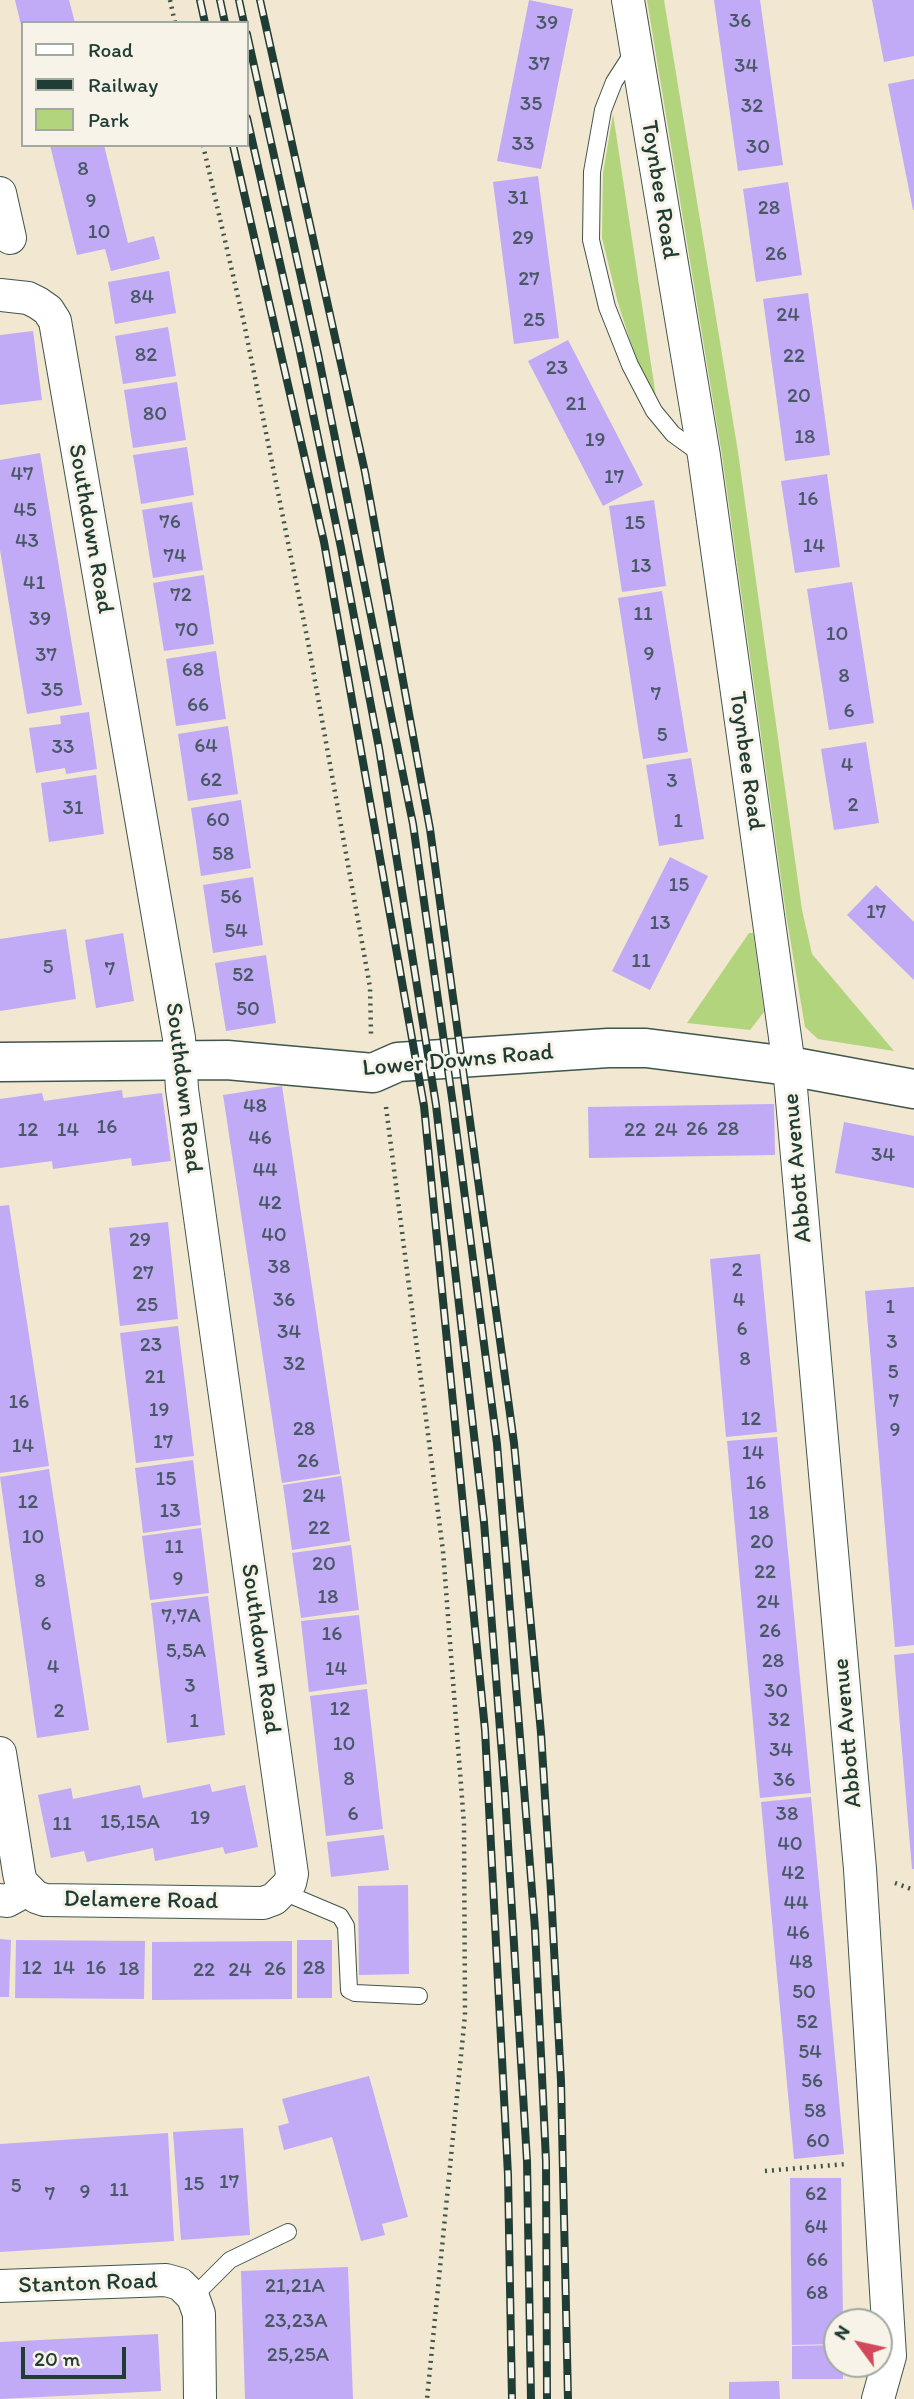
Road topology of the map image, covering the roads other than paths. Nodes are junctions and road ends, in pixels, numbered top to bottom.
1 (628, 0) edge
2 (636, 48) junction
3 (0, 193) edge
4 (10, 238) dead end
5 (14, 297) edge
6 (704, 456) junction
7 (181, 1059) junction
8 (0, 1062) edge
9 (789, 1066) junction
10 (914, 1089) edge
11 (0, 1753) edge
12 (284, 1892) junction
13 (14, 1895) edge
14 (419, 1996) dead end
15 (288, 2232) dead end
16 (0, 2286) edge
17 (193, 2297) junction
18 (200, 2399) edge
19 (878, 2399) edge

1 - 2 street, Toynbee Road
2 - 6 street, Toynbee Road
2 - 6 lane, Toynbee Road
3 - 4 street
5 - 7 street, Southdown Road
6 - 9 street, Toynbee Road
7 - 8 street, Lower Downs Road
7 - 9 street, Lower Downs Road
7 - 12 street, Southdown Road
9 - 10 street, Lower Downs Road
9 - 19 street, Abbott Avenue
11 - 13 street
12 - 13 street, Delamere Road
12 - 14 lane
15 - 17 lane
16 - 17 street, Stanton Road
17 - 18 street, Stanton Road

